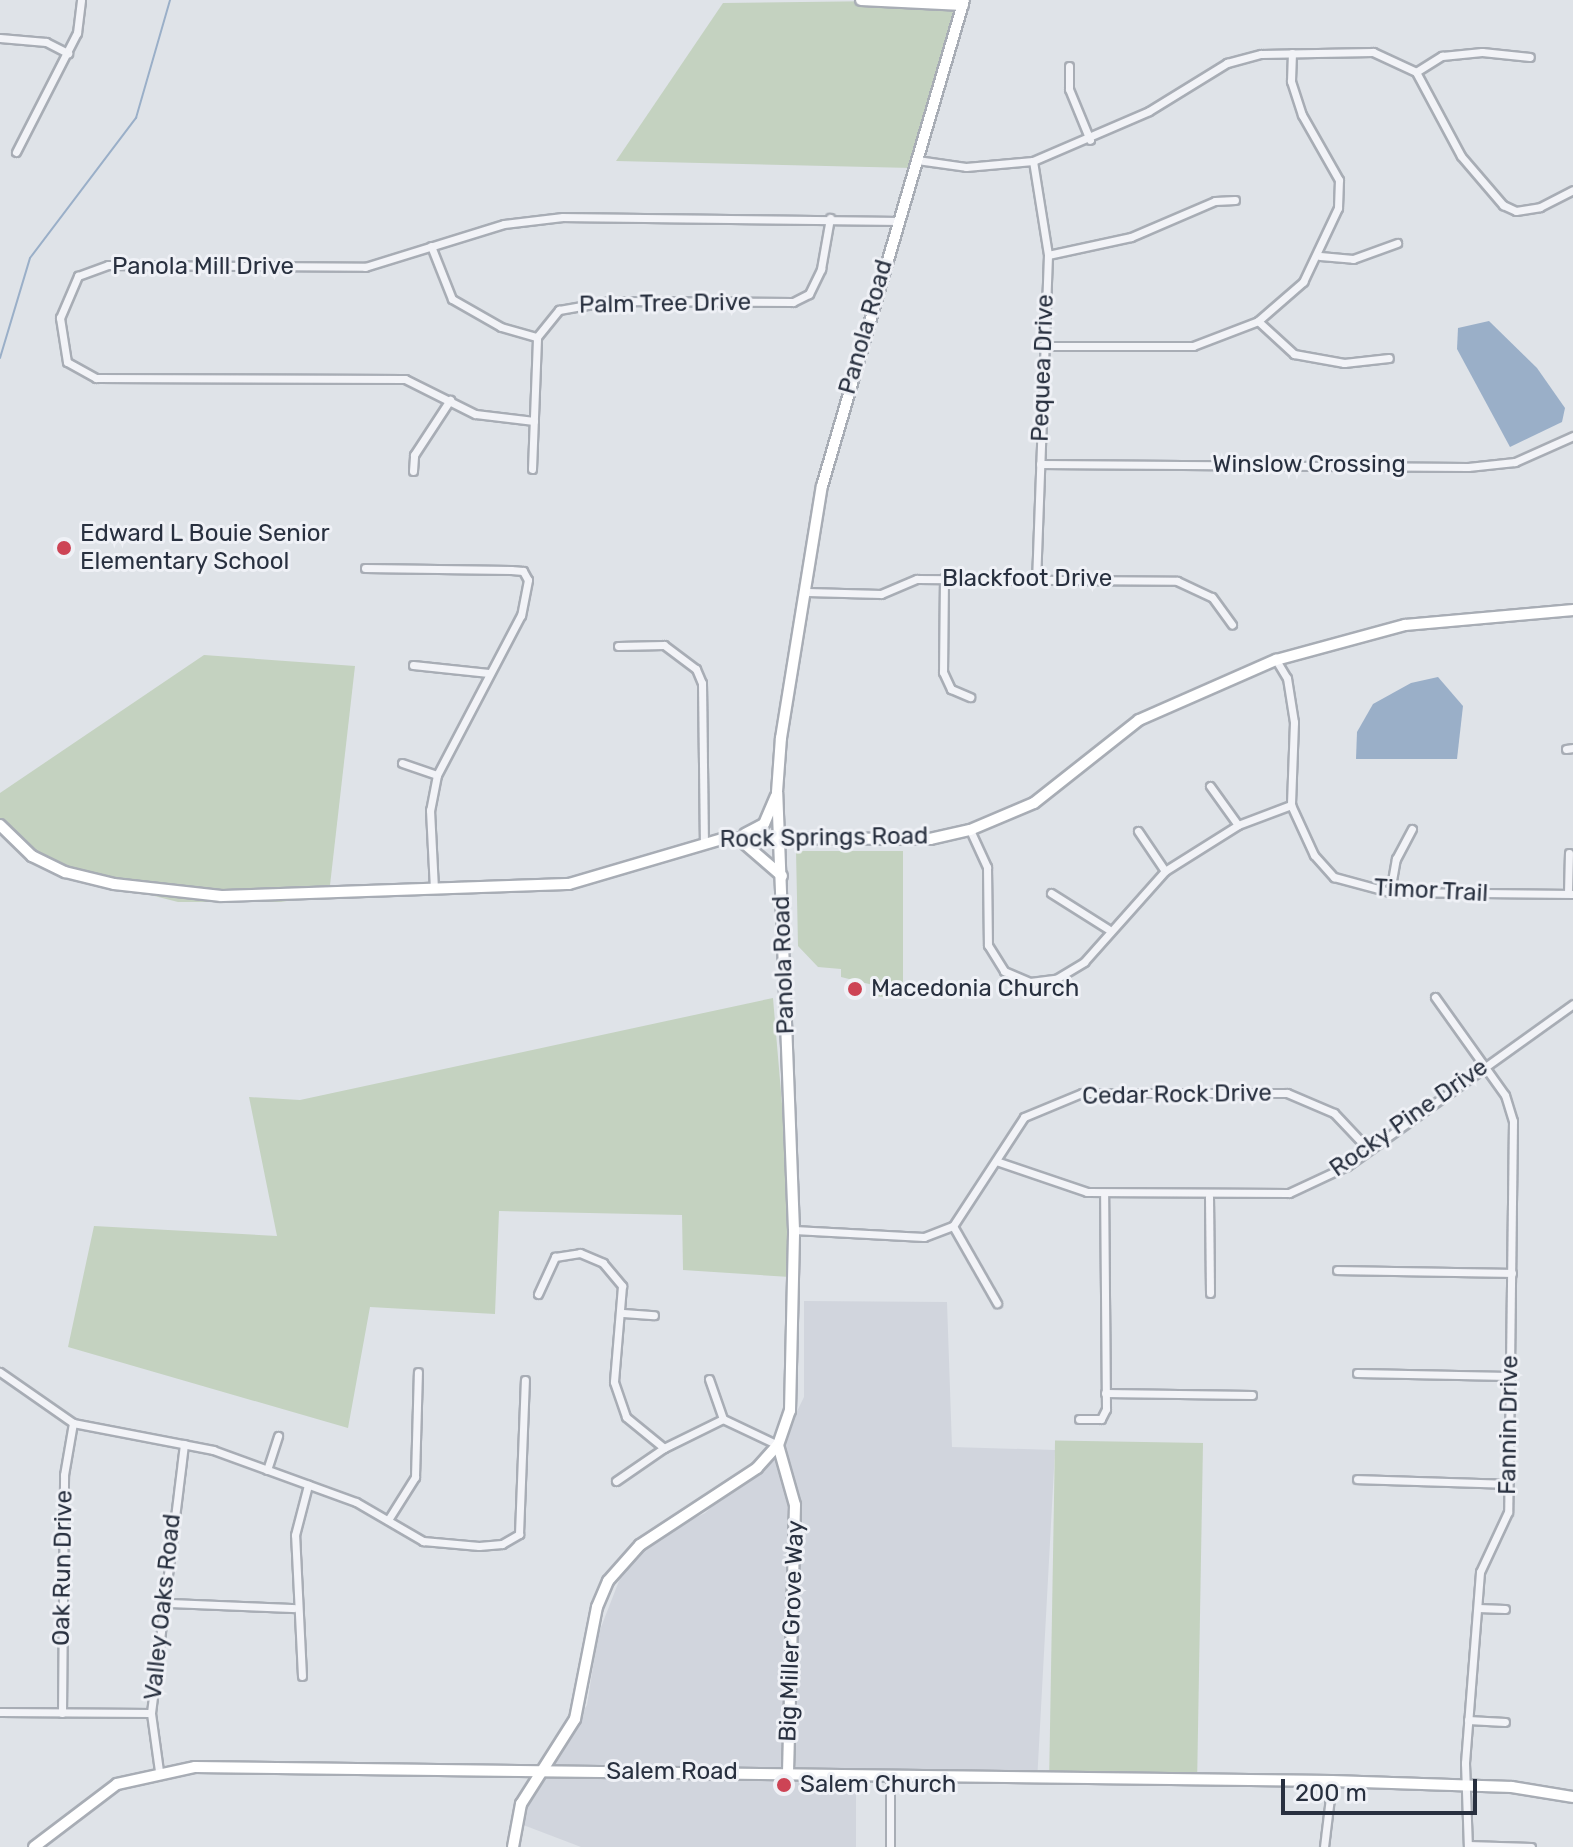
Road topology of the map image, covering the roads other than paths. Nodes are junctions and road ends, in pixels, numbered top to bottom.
1 (81, 0) edge
2 (861, 0) edge
3 (963, 3) edge
4 (0, 38) edge
5 (68, 53) junction
6 (1292, 53) junction
7 (1530, 57) dead end
8 (1069, 66) dead end
9 (1416, 72) junction
10 (1090, 140) junction
11 (16, 152) dead end
12 (917, 160) junction
13 (1033, 161) junction
14 (1573, 190) edge
15 (1235, 200) dead end
16 (830, 218) junction
17 (897, 221) junction
18 (1397, 243) dead end
19 (431, 246) junction
20 (1048, 255) junction
21 (1320, 256) junction
22 (1258, 321) junction
23 (537, 337) junction
24 (1041, 346) junction
25 (1389, 358) dead end
26 (450, 400) junction
27 (534, 421) junction
28 (1573, 436) edge
29 (1040, 464) junction
30 (532, 469) dead end
31 (413, 471) dead end
32 (365, 568) dead end
33 (1036, 576) junction
34 (944, 578) junction
35 (807, 592) junction
36 (1573, 610) edge
37 (1232, 625) dead end
38 (618, 646) dead end
39 (1276, 660) junction
40 (413, 665) dead end
41 (489, 673) junction
42 (970, 697) dead end
43 (402, 763) dead end
44 (437, 775) junction
45 (1210, 786) dead end
46 (777, 792) junction
47 (1291, 805) junction
48 (0, 825) edge
49 (1238, 825) junction
50 (1412, 829) dead end
51 (970, 830) junction
52 (1138, 831) dead end
53 (782, 836) junction
54 (736, 837) junction
55 (704, 841) junction
56 (1569, 853) dead end
57 (1165, 871) junction
58 (782, 876) junction
59 (434, 889) junction
60 (1390, 892) junction
61 (1051, 893) dead end
62 (1570, 894) edge
63 (1108, 929) junction
64 (1435, 997) dead end
65 (1573, 1004) edge
66 (1485, 1065) junction
67 (1367, 1148) junction
68 (996, 1161) junction
69 (1104, 1194) junction
70 (1209, 1197) junction
71 (953, 1226) junction
72 (794, 1230) junction
73 (1337, 1270) dead end
74 (1512, 1273) junction
75 (1210, 1293) dead end
76 (538, 1294) dead end
77 (997, 1303) dead end
78 (623, 1313) junction
79 (654, 1315) dead end
80 (0, 1372) edge
81 (418, 1372) dead end
82 (1357, 1373) dead end
83 (1509, 1376) junction
84 (709, 1379) dead end
85 (525, 1380) dead end
86 (1105, 1393) junction
87 (1252, 1395) dead end
88 (723, 1419) junction
89 (1079, 1419) dead end
90 (73, 1423) junction
91 (278, 1436) dead end
92 (184, 1444) junction
93 (778, 1445) junction
94 (664, 1448) junction
95 (765, 1459) junction
96 (782, 1468) junction
97 (267, 1470) junction
98 (1357, 1479) dead end
99 (616, 1481) dead end
100 (1508, 1484) junction
101 (308, 1485) junction
102 (388, 1520) junction
103 (167, 1603) junction
104 (294, 1608) junction
105 (1478, 1608) junction
106 (1505, 1609) dead end
107 (302, 1676) dead end
108 (0, 1712) edge
109 (62, 1713) junction
110 (151, 1713) junction
111 (1468, 1720) junction
112 (1505, 1722) dead end
113 (159, 1771) junction
114 (541, 1771) junction
115 (788, 1772) junction
116 (890, 1776) junction
117 (1332, 1781) junction
118 (1465, 1786) junction
119 (1573, 1797) edge
120 (1468, 1846) edge
121 (34, 1847) edge
122 (513, 1847) edge
123 (890, 1847) edge
124 (1324, 1847) edge
125 (1531, 1847) edge

1 - 5 street
2 - 3 street
3 - 12 street, Panola Road
4 - 5 street
5 - 11 street
6 - 9 street
6 - 10 street
6 - 21 street
7 - 9 street
8 - 10 street
9 - 14 street
10 - 13 street
12 - 13 street
12 - 17 street, Panola Road
13 - 20 street, Pequea Drive
15 - 20 street
16 - 17 street, Panola Mill Drive
16 - 19 street, Panola Mill Drive
16 - 23 street, Palm Tree Drive
17 - 35 street, Panola Road
18 - 21 street
19 - 23 street
19 - 26 street, Panola Mill Drive
20 - 24 street, Pequea Drive
21 - 22 street
22 - 24 street
22 - 25 street
23 - 27 street
24 - 29 street, Pequea Drive
26 - 27 street, Panola Mill Drive
26 - 31 street
27 - 30 street
28 - 29 street, Winslow Crossing
29 - 33 street, Pequea Drive
32 - 41 street
33 - 34 street, Blackfoot Drive
33 - 37 street, Blackfoot Drive
34 - 35 street, Blackfoot Drive
34 - 42 street
35 - 46 street, Panola Road
36 - 39 street, Rock Springs Road
38 - 55 street
39 - 47 street, Timor Trail
39 - 51 street, Rock Springs Road
40 - 41 street
41 - 44 street
43 - 44 street
44 - 59 street
45 - 49 street
46 - 53 street, Panola Road
46 - 54 street
47 - 49 street
47 - 60 street, Timor Trail
48 - 59 street, Rock Springs Road
49 - 57 street
50 - 60 street
51 - 53 street, Rock Springs Road
51 - 63 street
52 - 57 street
53 - 54 street, Rock Springs Road
53 - 58 street, Panola Road
54 - 55 street, Rock Springs Road
54 - 58 street
55 - 59 street, Rock Springs Road
56 - 62 street
57 - 63 street
58 - 72 street, Panola Road
60 - 62 street, Timor Trail
61 - 63 street
64 - 66 street, Fannin Drive
65 - 66 street, Rocky Pine Drive
66 - 67 street, Rocky Pine Drive
66 - 74 street, Fannin Drive
67 - 68 street, Cedar Rock Drive
67 - 70 street, Rocky Pine Drive
68 - 69 street, Rocky Pine Drive
68 - 71 street, Cedar Rock Drive
69 - 70 street, Rocky Pine Drive
69 - 86 street
70 - 75 street
71 - 72 street
71 - 77 street
72 - 93 street, Panola Road
73 - 74 street
74 - 83 street, Fannin Drive
76 - 78 street
78 - 79 street
78 - 94 street
80 - 90 street
81 - 102 street
82 - 83 street
83 - 100 street, Fannin Drive
84 - 88 street
85 - 102 street
86 - 87 street
86 - 89 street
88 - 93 street
88 - 94 street
90 - 92 street
90 - 109 street, Oak Run Drive
91 - 97 street
92 - 97 street
92 - 103 street, Valley Oaks Road
93 - 95 street, Panola Road
93 - 96 street, Big Miller Grove Way
94 - 99 street
95 - 96 street
95 - 114 street, Panola Road
96 - 115 street, Big Miller Grove Way
97 - 101 street
98 - 100 street
100 - 105 street, Fannin Drive
101 - 102 street
101 - 104 street
103 - 104 street
103 - 110 street, Valley Oaks Road
104 - 107 street
105 - 106 street
105 - 111 street, Fannin Drive
108 - 109 street
109 - 110 street
110 - 113 street, Valley Oaks Road
111 - 112 street
111 - 118 street, Fannin Drive
113 - 114 street, Salem Road
113 - 121 street, Salem Road
114 - 115 street, Salem Road
114 - 122 street, Panola Road
115 - 116 street, Salem Road
116 - 117 street, Salem Road
116 - 123 street
117 - 118 street, Salem Road
117 - 124 street
118 - 119 street, Salem Road
118 - 120 street, Fannin Drive
120 - 125 street

